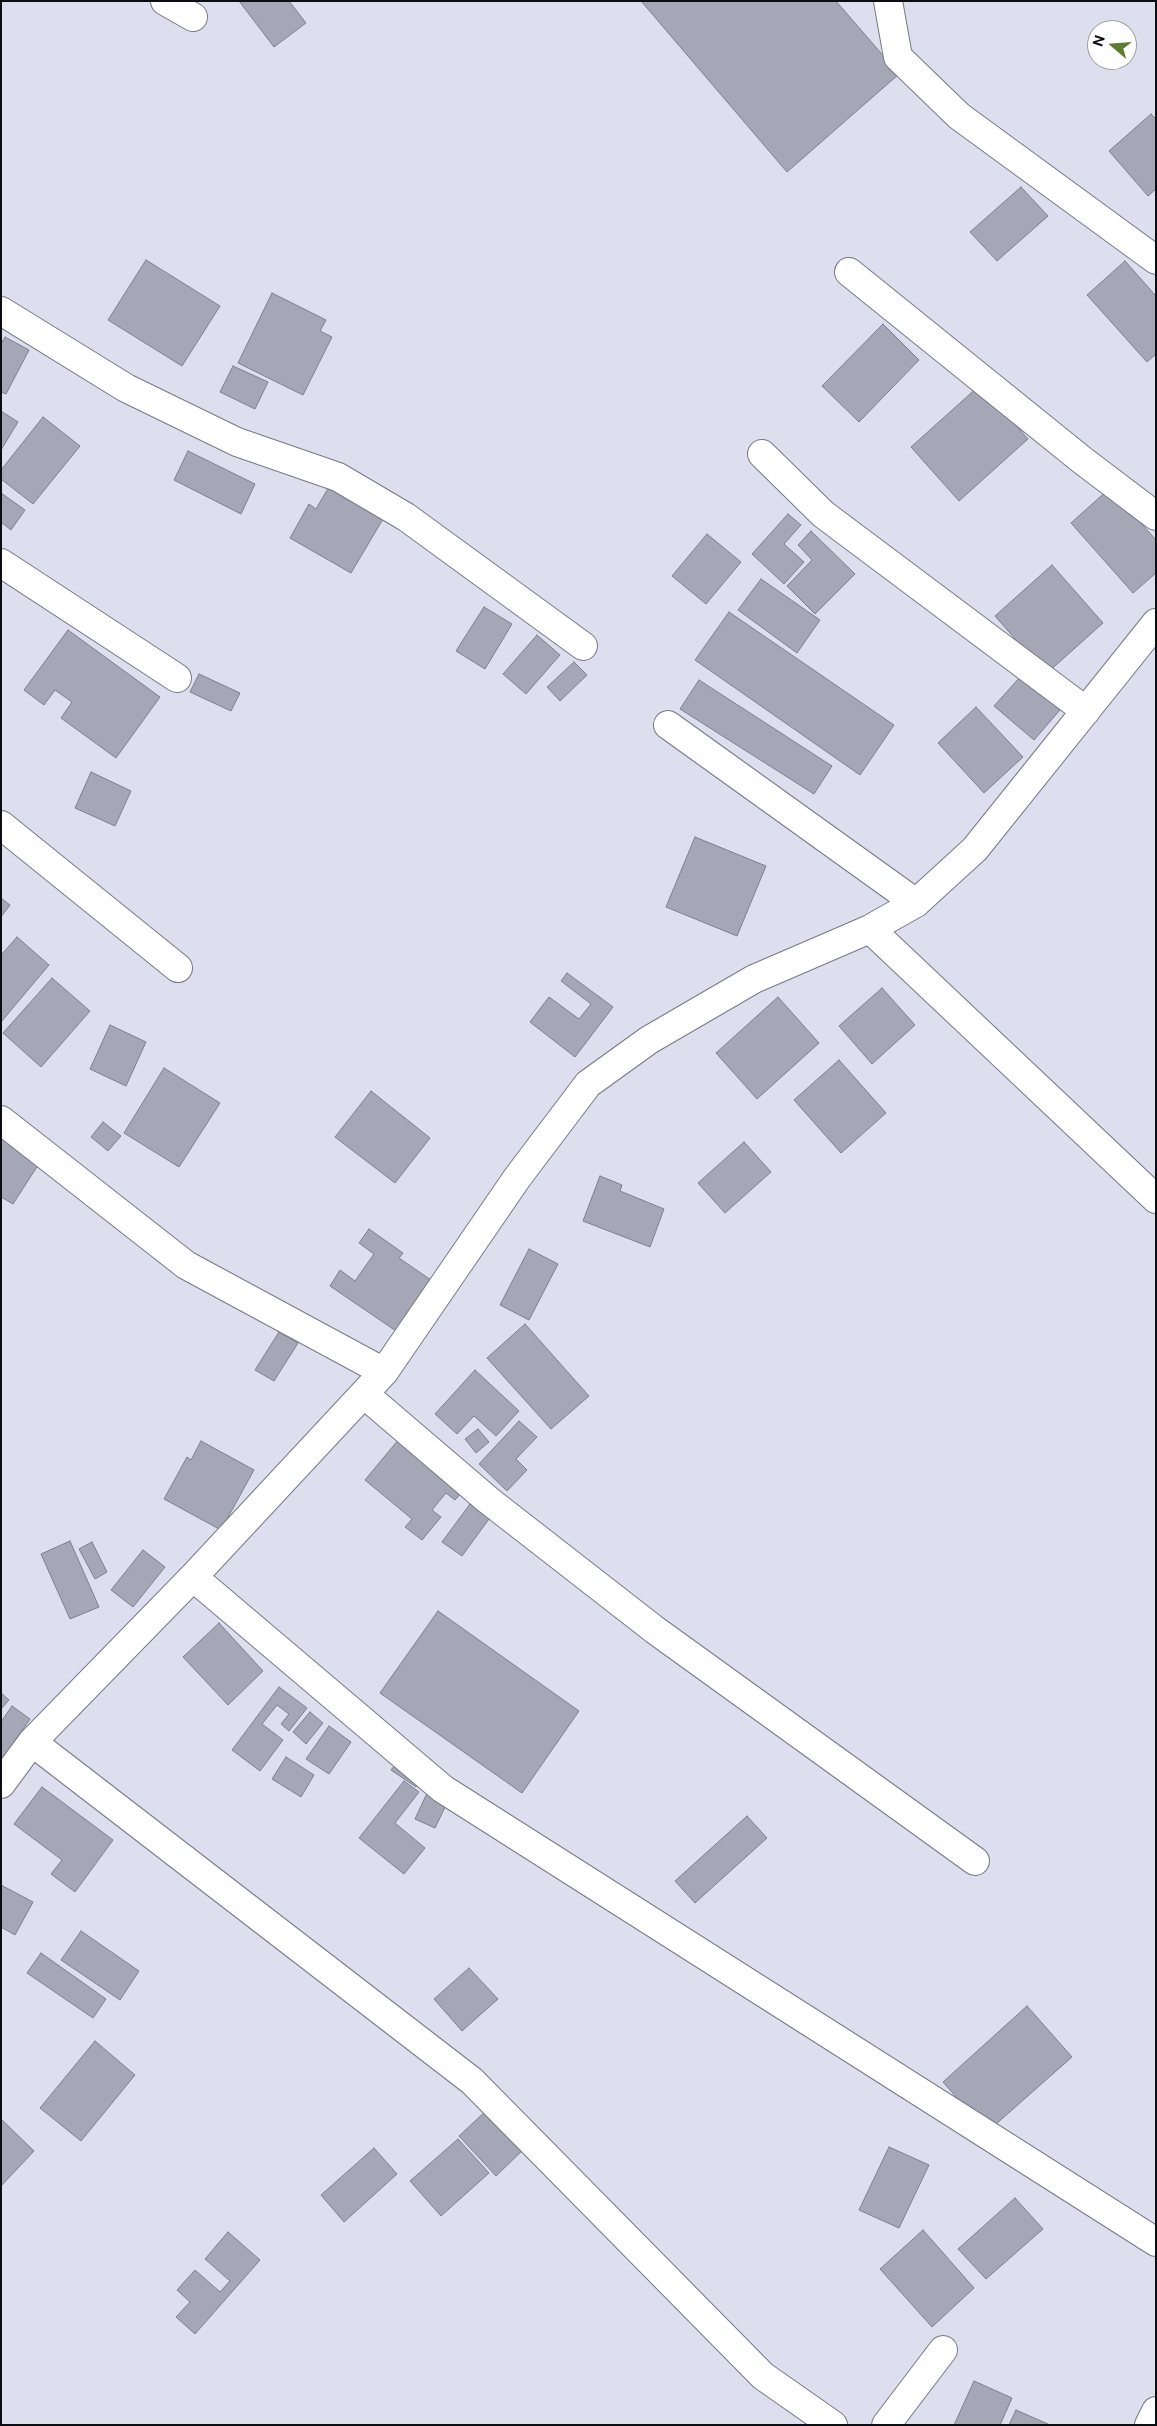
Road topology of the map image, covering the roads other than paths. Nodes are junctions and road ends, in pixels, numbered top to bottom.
1 (165, 1) edge
2 (888, 1) edge
3 (194, 18) dead end
4 (1156, 260) edge
5 (849, 272) dead end
6 (1, 311) edge
7 (762, 454) dead end
8 (1156, 516) edge
9 (1, 563) edge
10 (1156, 623) edge
11 (583, 646) dead end
12 (177, 678) dead end
13 (1086, 710) junction
14 (668, 725) dead end
15 (1, 825) edge
16 (916, 903) junction
17 (870, 930) junction
18 (178, 968) dead end
19 (1, 1120) edge
20 (1156, 1199) edge
21 (384, 1372) junction
22 (364, 1394) junction
23 (193, 1577) junction
24 (32, 1742) junction
25 (1, 1784) edge
26 (975, 1861) dead end
27 (1156, 2242) edge
28 (943, 2350) dead end
29 (1156, 2411) edge
30 (833, 2425) edge
31 (886, 2425) edge
32 (1149, 2425) edge

1 - 3 street
2 - 4 street
5 - 8 street
6 - 11 street
7 - 13 street
9 - 12 street
10 - 13 street
13 - 16 street
14 - 16 street
15 - 18 street
16 - 17 street
17 - 20 street
17 - 21 street
19 - 21 street
21 - 22 street
22 - 23 street
22 - 26 street
23 - 24 street
23 - 27 street
24 - 25 street
24 - 30 street
28 - 31 street
29 - 32 street

